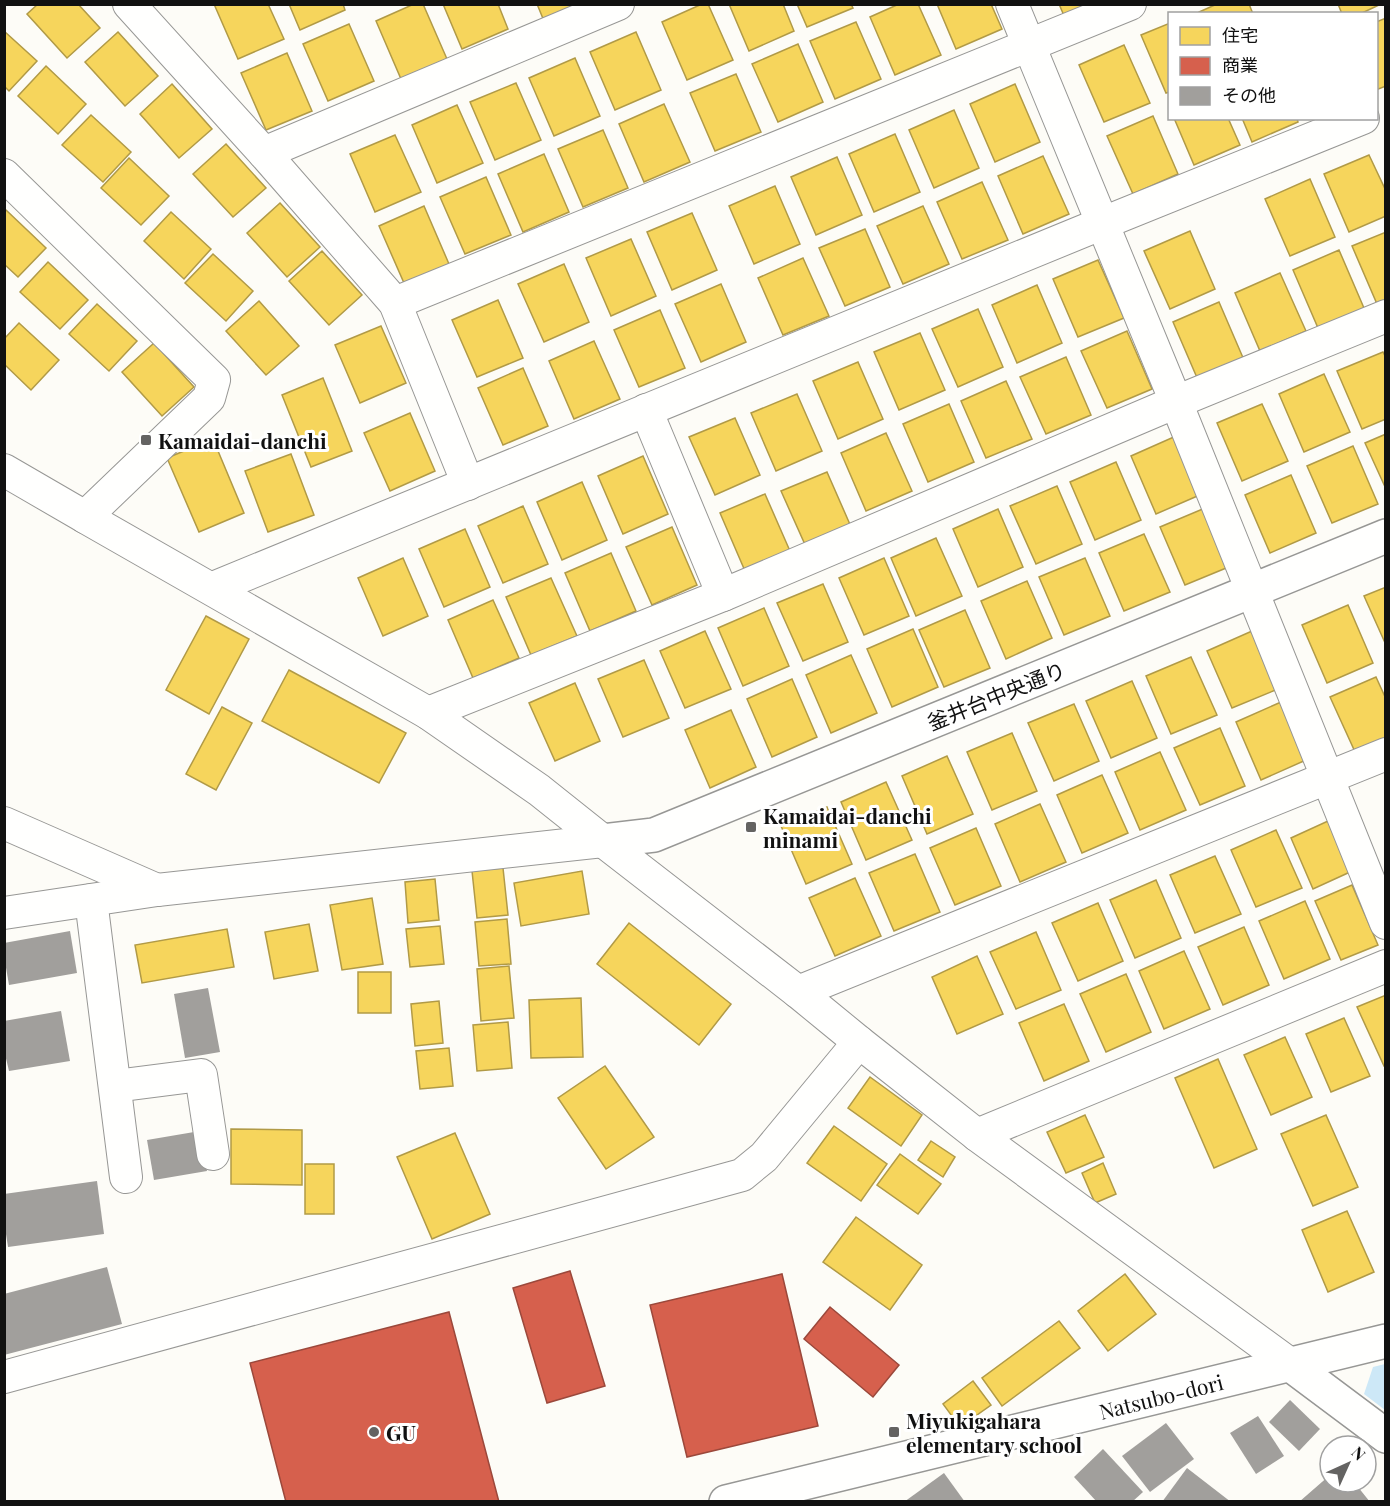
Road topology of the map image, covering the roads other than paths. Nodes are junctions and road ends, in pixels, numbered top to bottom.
1 (618, 4) edge
2 (1012, 4) edge
3 (1130, 4) edge
4 (141, 8) edge
5 (1030, 45) junction
6 (1358, 120) edge
7 (264, 153) junction
8 (4, 175) edge
9 (1103, 223) junction
10 (395, 303) junction
11 (1386, 316) edge
12 (1176, 402) junction
13 (646, 410) junction
14 (4, 470) edge
15 (468, 483) junction
16 (85, 517) junction
17 (1386, 536) edge
18 (213, 588) junction
19 (1252, 591) junction
20 (723, 595) junction
21 (428, 713) junction
22 (1386, 754) edge
23 (1327, 777) junction
24 (4, 823) edge
25 (603, 841) junction
26 (157, 890) junction
27 (91, 900) junction
28 (4, 913) edge
29 (1386, 923) edge
30 (1386, 966) edge
31 (798, 992) junction
32 (859, 1042) junction
33 (115, 1086) junction
34 (977, 1135) junction
35 (213, 1154) dead end
36 (126, 1178) dead end
37 (1386, 1341) edge
38 (1291, 1365) junction
39 (4, 1377) edge
40 (1386, 1437) edge
41 (726, 1502) edge

1 - 7 street
2 - 5 street
3 - 5 street
4 - 7 street
5 - 9 street
5 - 10 street
6 - 9 street
7 - 10 street
8 - 16 street
9 - 12 street
9 - 13 street
10 - 15 street
11 - 12 street
12 - 19 street
12 - 20 street
13 - 15 street
13 - 20 street
14 - 16 street
15 - 18 street
16 - 18 street
17 - 19 street, 釜井台中央通り
18 - 21 street
19 - 23 street
19 - 25 street, 釜井台中央通り
20 - 21 street
21 - 25 street
22 - 23 street
23 - 29 street
23 - 31 street
24 - 26 street
25 - 26 street
25 - 31 street
26 - 27 street
27 - 28 street
27 - 33 street
30 - 34 street
31 - 32 street
32 - 34 street
32 - 39 street
33 - 35 street
33 - 36 street
34 - 38 street
37 - 38 street, Natsubo-dori
38 - 40 street
38 - 41 street, Natsubo-dori

